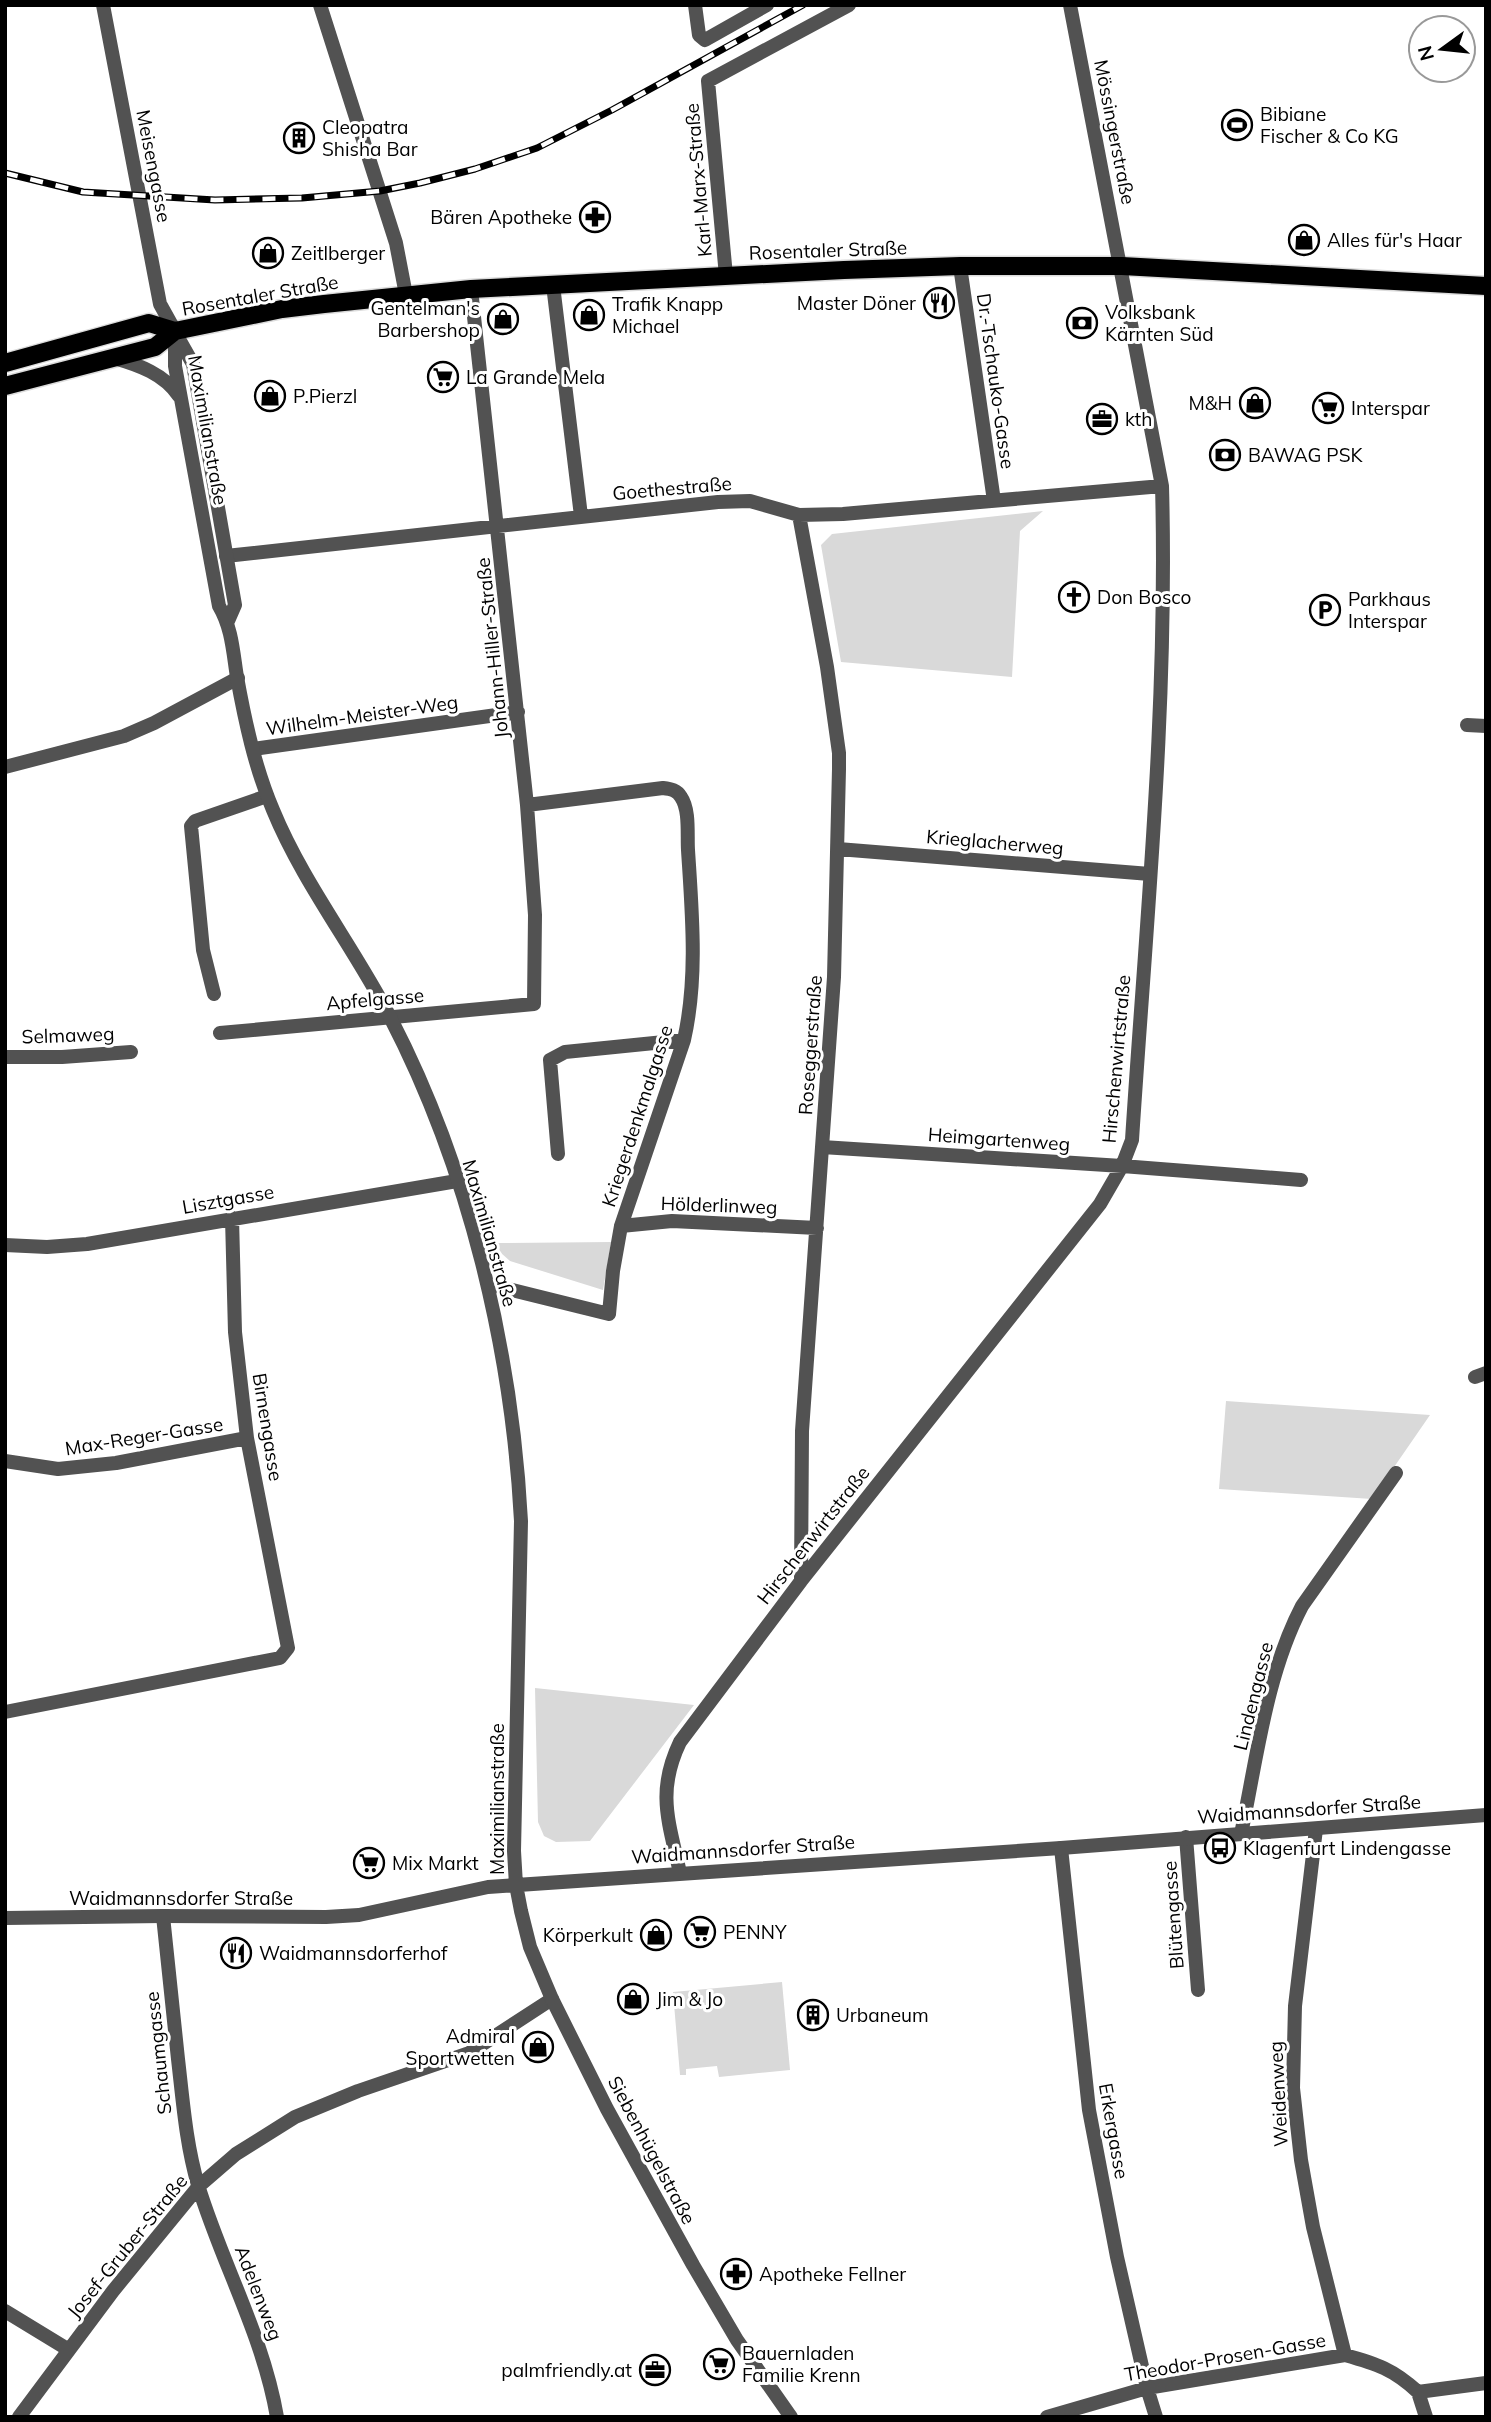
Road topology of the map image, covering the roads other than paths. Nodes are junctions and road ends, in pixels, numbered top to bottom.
1 (103, 5) edge
2 (320, 5) edge
3 (695, 5) edge
4 (767, 5) edge
5 (849, 5) edge
6 (1070, 5) edge
7 (960, 266) junction
8 (1122, 266) junction
9 (726, 276) junction
10 (554, 285) junction
11 (1486, 286) edge
12 (471, 289) junction
13 (406, 295) junction
14 (175, 331) junction
15 (112, 358) junction
16 (5, 363) edge
17 (5, 386) edge
18 (183, 402) junction
19 (1162, 486) junction
20 (994, 500) junction
21 (799, 515) junction
22 (581, 516) junction
23 (498, 525) junction
24 (226, 556) junction
25 (229, 621) junction
26 (238, 678) junction
27 (518, 712) junction
28 (1468, 725) dead end
29 (1486, 726) edge
30 (253, 749) junction
31 (5, 767) edge
32 (267, 796) junction
33 (527, 805) junction
34 (838, 849) junction
35 (1150, 874) junction
36 (214, 994) dead end
37 (534, 1004) joint
38 (390, 1017) junction
39 (220, 1033) dead end
40 (684, 1040) junction
41 (131, 1052) dead end
42 (5, 1057) edge
43 (822, 1147) junction
44 (558, 1154) dead end
45 (1122, 1166) junction
46 (1301, 1180) dead end
47 (457, 1181) junction
48 (232, 1218) junction
49 (621, 1226) junction
50 (817, 1228) junction
51 (5, 1245) edge
52 (488, 1284) junction
53 (247, 1438) junction
54 (5, 1461) edge
55 (1396, 1473) dead end
56 (801, 1581) junction
57 (5, 1712) edge
58 (1486, 1815) edge
59 (1316, 1829) junction
60 (1241, 1834) junction
61 (1186, 1837) junction
62 (1061, 1848) junction
63 (680, 1873) junction
64 (516, 1885) junction
65 (163, 1916) junction
66 (5, 1918) edge
67 (1198, 1990) dead end
68 (551, 1999) junction
69 (199, 2186) junction
70 (5, 2311) edge
71 (69, 2350) junction
72 (1345, 2355) junction
73 (1486, 2383) edge
74 (1147, 2388) junction
75 (1418, 2392) junction
76 (19, 2417) edge
77 (277, 2417) edge
78 (791, 2417) edge
79 (1047, 2417) edge
80 (1156, 2417) edge
81 (1426, 2417) edge

1 - 14 street, Meisengasse
2 - 13 street
3 - 4 street
5 - 9 street, Karl-Marx-Straße
6 - 8 street, Mössingerstraße
7 - 8 main road, Rosentaler Straße
7 - 9 main road, Rosentaler Straße
7 - 20 street, Dr.-Tschauko-Gasse
8 - 11 main road, Rosentaler Straße
8 - 19 street, Hirschenwirtstraße
9 - 10 main road, Rosentaler Straße
10 - 12 main road, Rosentaler Straße
10 - 22 street
12 - 13 main road, Rosentaler Straße
12 - 23 street, Johann-Hiller-Straße
13 - 14 main road, Rosentaler Straße
14 - 15 main road
14 - 16 main road
14 - 18 street, Maximilianstraße
14 - 24 street, Maximilianstraße
15 - 17 main road
15 - 18 street
18 - 25 street, Maximilianstraße
19 - 20 street, Goethestraße
19 - 35 street, Hirschenwirtstraße
20 - 21 street, Goethestraße
21 - 22 street, Goethestraße
21 - 34 street, Roseggerstraße
22 - 23 street, Goethestraße
23 - 24 street, Goethestraße
23 - 27 street, Johann-Hiller-Straße
24 - 25 street, Maximilianstraße
25 - 26 street, Maximilianstraße
26 - 30 street, Maximilianstraße
26 - 31 street
27 - 30 street, Wilhelm-Meister-Weg
27 - 33 street, Johann-Hiller-Straße
28 - 29 street
30 - 32 street, Maximilianstraße
32 - 36 street
32 - 38 street, Maximilianstraße
33 - 37 street, Johann-Hiller-Straße
33 - 40 street, Kriegerdenkmalgasse
34 - 35 street, Krieglacherweg
34 - 43 street, Roseggerstraße
35 - 45 street, Hirschenwirtstraße
37 - 38 street, Apfelgasse
38 - 39 street, Apfelgasse
38 - 47 street, Maximilianstraße
40 - 44 street
40 - 49 street, Kriegerdenkmalgasse
41 - 42 street, Selmaweg
43 - 45 street, Heimgartenweg
43 - 50 street, Roseggerstraße
45 - 46 street, Heimgartenweg
45 - 56 street, Hirschenwirtstraße
47 - 48 street, Lisztgasse
47 - 52 street, Maximilianstraße
48 - 51 street, Lisztgasse
48 - 53 street, Birnengasse
49 - 50 street, Hölderlinweg
49 - 52 street, Kriegerdenkmalgasse
50 - 56 street, Roseggerstraße
52 - 64 street, Maximilianstraße
53 - 54 street, Max-Reger-Gasse
53 - 57 street, Birnengasse
55 - 60 street, Lindengasse
56 - 63 street, Hirschenwirtstraße
58 - 59 street, Waidmannsdorfer Straße
59 - 60 street, Waidmannsdorfer Straße
59 - 72 street, Weidenweg
60 - 61 street, Waidmannsdorfer Straße
61 - 62 street, Waidmannsdorfer Straße
61 - 67 street, Blütengasse
62 - 63 street, Waidmannsdorfer Straße
62 - 74 street, Erkergasse
63 - 64 street, Waidmannsdorfer Straße
64 - 65 street, Waidmannsdorfer Straße
64 - 68 street, Siebenhügelstraße
65 - 66 street, Waidmannsdorfer Straße
65 - 69 street, Schaumgasse
68 - 69 street, Josef-Gruber-Straße
68 - 78 street, Siebenhügelstraße
69 - 71 street, Josef-Gruber-Straße
69 - 77 street, Adelenweg
70 - 71 street
71 - 76 street, Josef-Gruber-Straße
72 - 74 street, Theodor-Prosen-Gasse
72 - 75 street, Theodor-Prosen-Gasse
73 - 75 street
74 - 79 street, Theodor-Prosen-Gasse
74 - 80 street, Erkergasse
75 - 81 street

